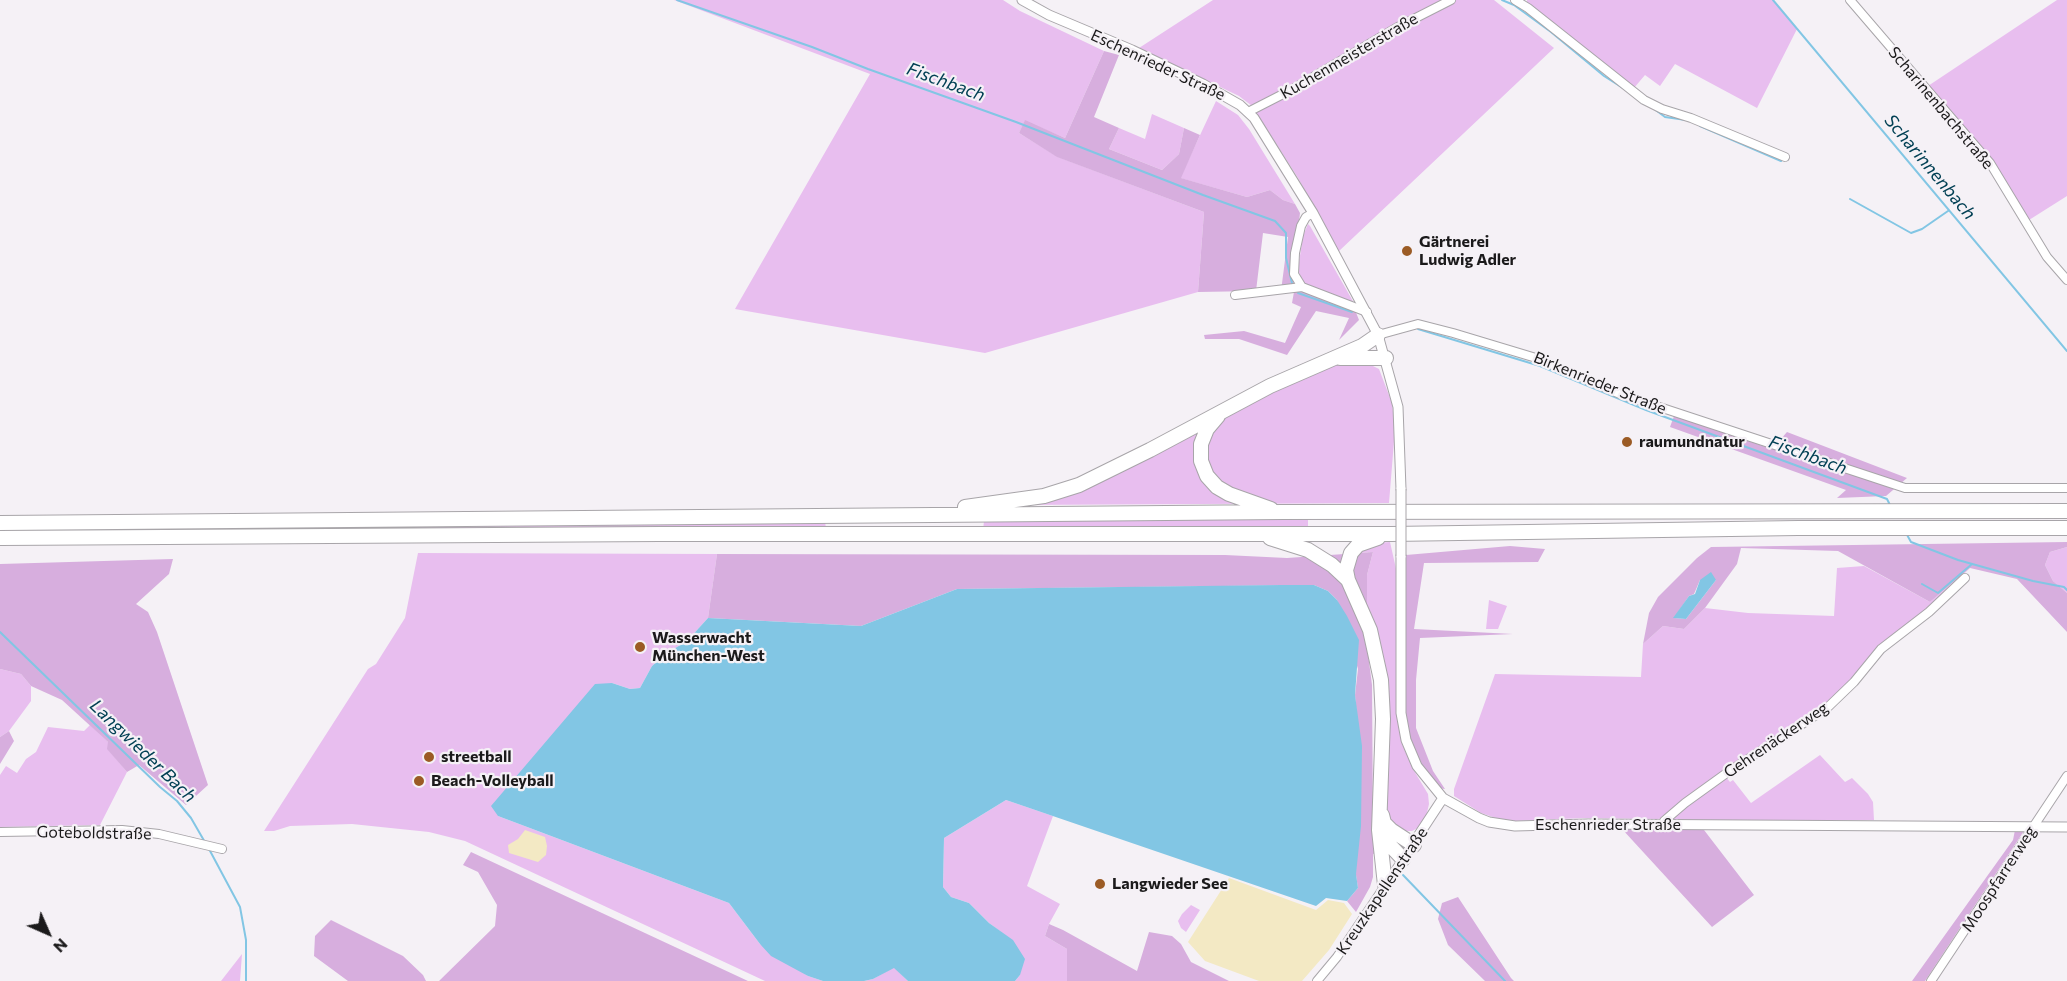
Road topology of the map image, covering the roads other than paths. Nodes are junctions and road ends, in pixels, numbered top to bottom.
1 (1022, 0) edge
2 (1451, 0) edge
3 (1515, 0) edge
4 (1850, 0) edge
5 (1248, 112) junction
6 (1785, 157) dead end
7 (1312, 213) junction
8 (2067, 280) edge
9 (1302, 287) junction
10 (1235, 295) dead end
11 (1367, 312) junction
12 (1378, 335) junction
13 (1335, 358) junction
14 (1386, 358) junction
15 (1224, 411) junction
16 (2067, 488) edge
17 (2067, 510) edge
18 (1283, 512) junction
19 (895, 515) junction
20 (0, 523) edge
21 (2067, 528) edge
22 (1257, 533) junction
23 (1391, 534) junction
24 (0, 538) edge
25 (1965, 579) dead end
26 (1348, 580) junction
27 (2067, 776) edge
28 (1443, 798) junction
29 (1381, 811) junction
30 (1662, 825) junction
31 (2034, 826) junction
32 (2067, 827) edge
33 (1379, 830) junction
34 (0, 832) edge
35 (1414, 845) junction
36 (218, 848) dead end
37 (1403, 859) junction
38 (1385, 885) junction
39 (1317, 981) edge
40 (1931, 981) edge

1 - 5 street, Eschenrieder Straße
2 - 5 street, Kuchenmeisterstraße
3 - 6 street
4 - 8 street, Scharinenbachstraße
5 - 7 street, Eschenrieder Straße
7 - 9 street
7 - 11 street, Eschenrieder Straße
9 - 10 street
9 - 11 street
11 - 12 street, Eschenrieder Straße
12 - 13 highway
12 - 14 street, Eschenrieder Straße
12 - 16 street, Birkenrieder Straße
13 - 14 highway
13 - 15 highway
14 - 28 street, Eschenrieder Straße, bridge
15 - 18 highway
15 - 19 highway
17 - 18 highway
18 - 19 highway
19 - 20 highway
21 - 23 highway
22 - 23 highway
22 - 24 highway
22 - 26 highway
23 - 26 highway
25 - 30 street, Gehrenäckerweg
26 - 29 highway
27 - 31 street, Moospfarrerweg
28 - 30 street, Eschenrieder Straße
28 - 35 street, Kreuzkapellenstraße
29 - 33 highway
29 - 35 highway
30 - 31 street, Eschenrieder Straße
31 - 32 street, Eschenrieder Straße
31 - 40 street, Moospfarrerweg
33 - 37 highway
33 - 38 highway
34 - 36 street, Goteboldstraße
35 - 37 street, Kreuzkapellenstraße
37 - 38 street, Kreuzkapellenstraße
38 - 39 street, Kreuzkapellenstraße

